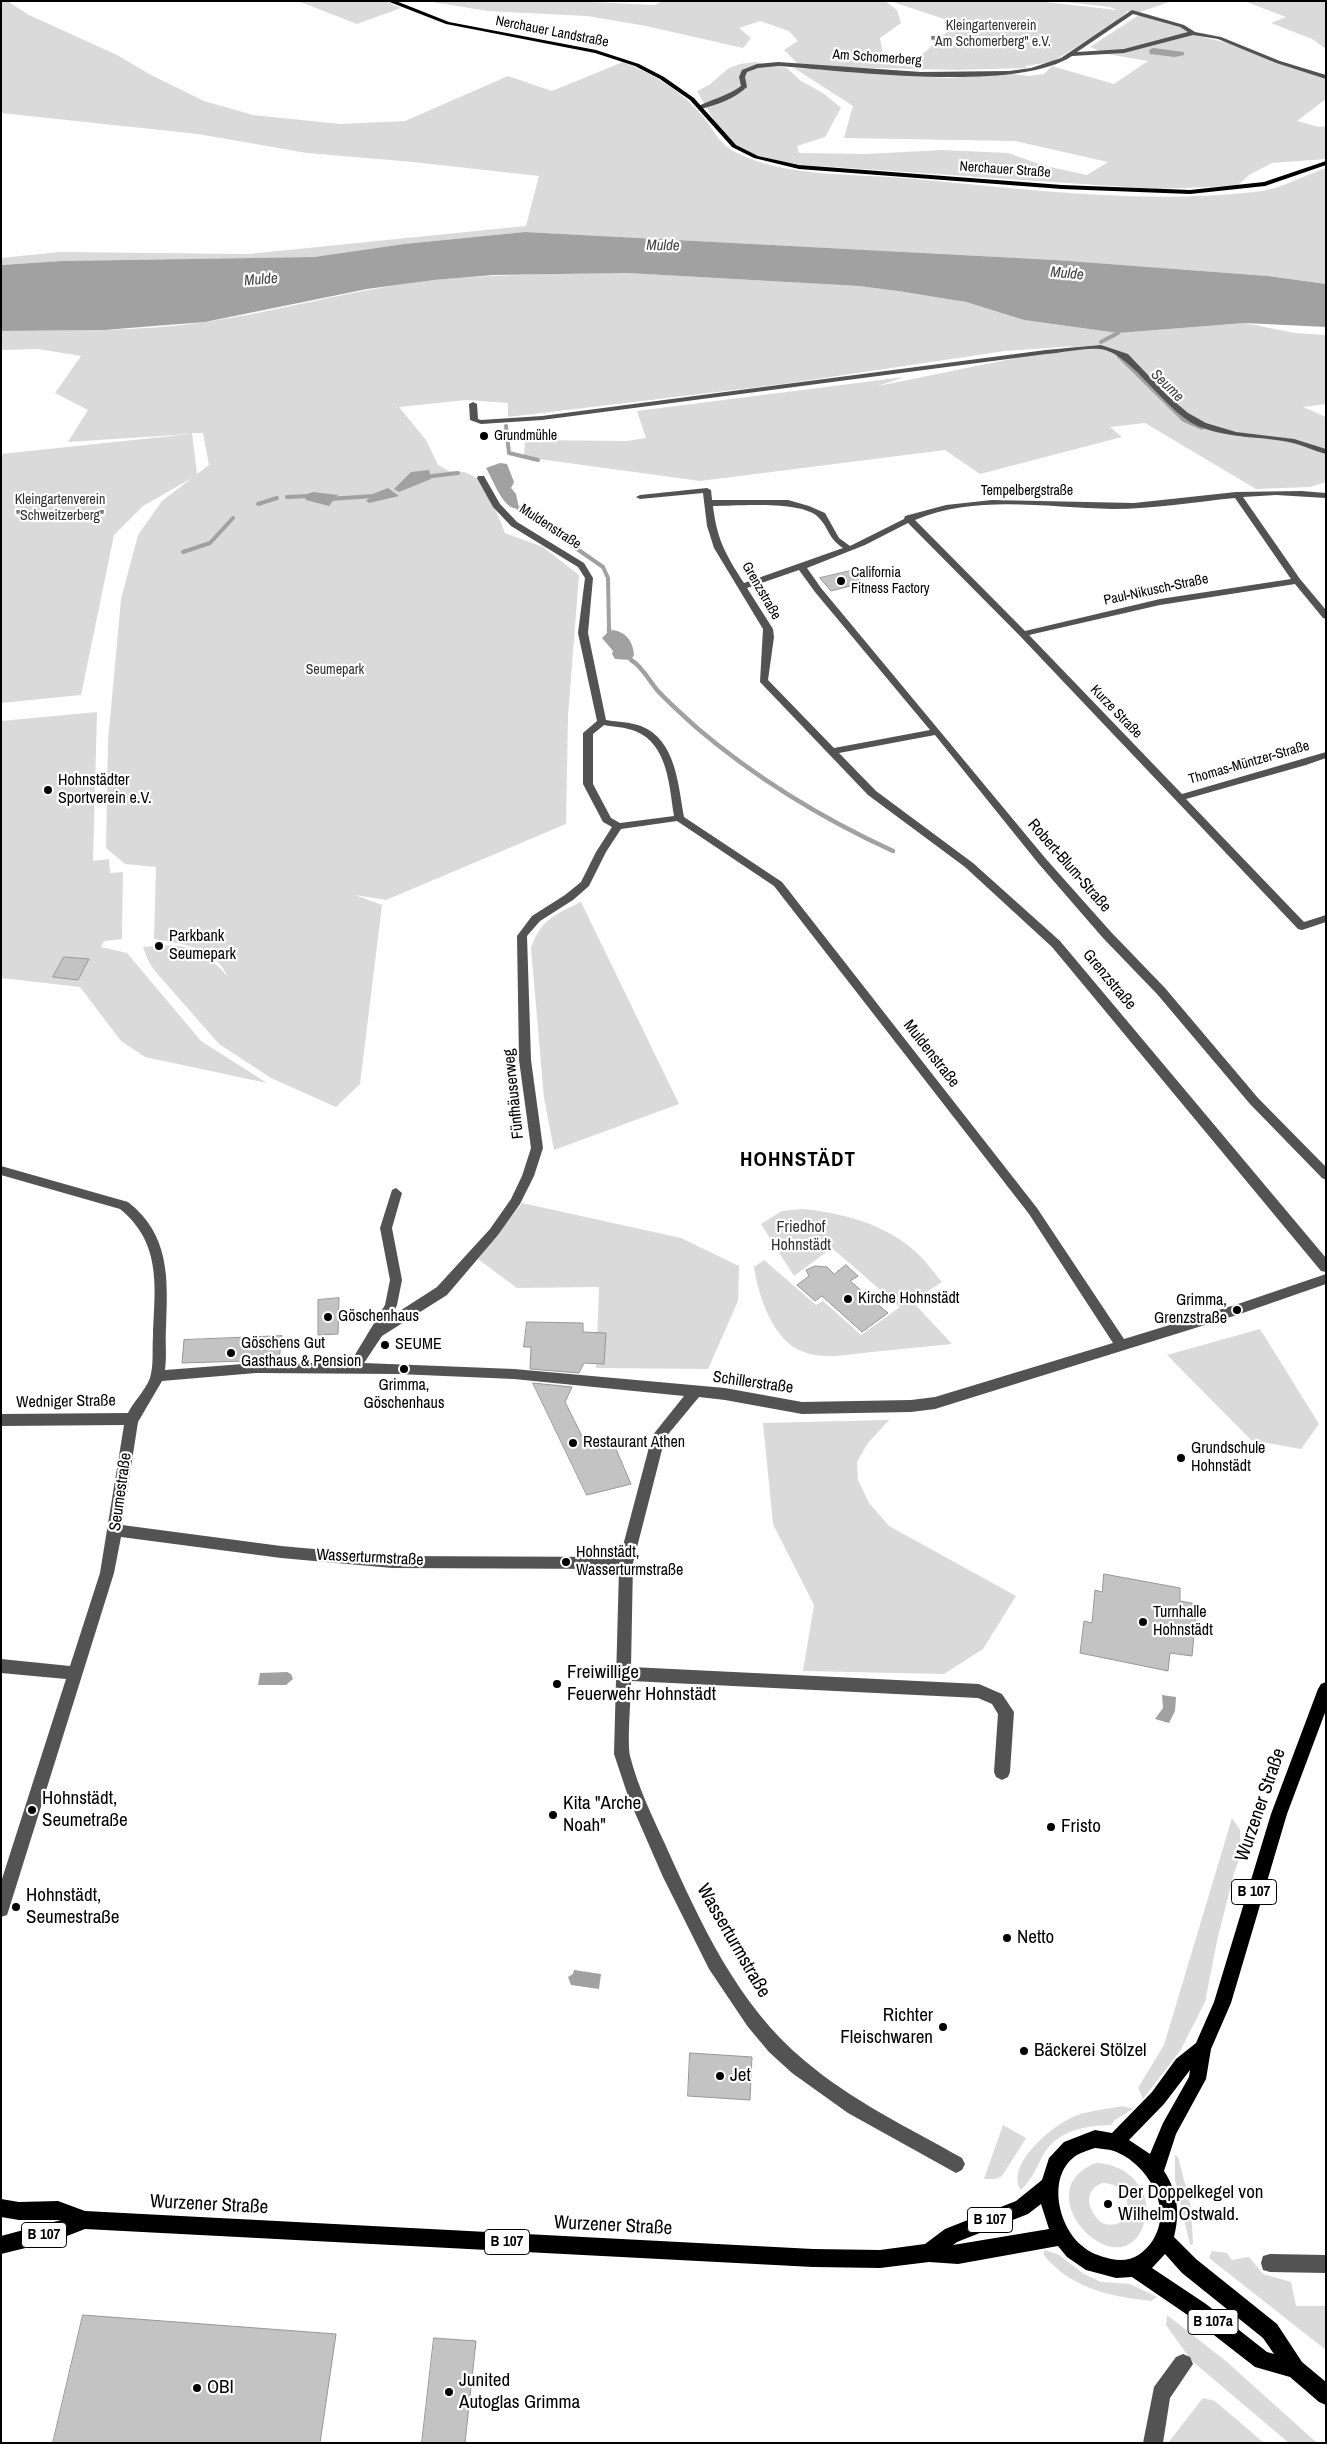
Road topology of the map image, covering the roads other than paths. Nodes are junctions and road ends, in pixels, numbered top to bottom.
1 (390, 1) edge
2 (1193, 33) junction
3 (1070, 54) junction
4 (1326, 77) edge
5 (700, 107) junction
6 (1326, 163) edge
7 (473, 404) dead end
8 (1326, 452) edge
9 (481, 478) dead end
10 (1236, 494) junction
11 (1326, 496) edge
12 (640, 497) dead end
13 (708, 503) junction
14 (908, 518) junction
15 (848, 549) junction
16 (801, 566) junction
17 (1297, 582) junction
18 (742, 587) junction
19 (1326, 616) edge
20 (1023, 634) junction
21 (602, 722) junction
22 (938, 732) junction
23 (831, 752) junction
24 (1326, 755) edge
25 (1179, 798) junction
26 (679, 818) junction
27 (618, 826) junction
28 (1326, 918) edge
29 (1, 1170) edge
30 (1326, 1175) edge
31 (396, 1193) dead end
32 (1326, 1267) edge
33 (1326, 1279) edge
34 (377, 1332) junction
35 (1121, 1345) junction
36 (354, 1368) junction
37 (157, 1376) junction
38 (694, 1392) junction
39 (132, 1419) junction
40 (1, 1420) edge
41 (116, 1530) junction
42 (626, 1563) junction
43 (1, 1666) edge
44 (74, 1672) junction
45 (626, 1674) junction
46 (1326, 1689) edge
47 (1002, 1772) dead end
48 (1, 1909) edge
49 (1202, 2049) junction
50 (1116, 2141) junction
51 (956, 2164) dead end
52 (1155, 2172) junction
53 (1049, 2186) junction
54 (1, 2208) edge
55 (85, 2220) junction
56 (1062, 2236) junction
57 (1163, 2239) junction
58 (1, 2246) edge
59 (929, 2252) junction
60 (1270, 2263) dead end
61 (1326, 2264) edge
62 (1134, 2267) junction
63 (1183, 2364) dead end
64 (1295, 2369) junction
65 (1326, 2395) edge
66 (1153, 2443) edge

1 - 5 main road, Nerchauer Landstraße
2 - 3 street, Am Schomerberg
2 - 3 street, Am Schomerberg
2 - 4 street, Am Schomerberg
3 - 5 street, Am Schomerberg
5 - 6 main road, Nerchauer Straße
7 - 8 street
9 - 21 street, Muldenstraße
10 - 11 street, Tempelbergstraße
10 - 14 street, Tempelbergstraße
10 - 17 street
12 - 13 street
13 - 15 street
13 - 18 street, Grenzstraße
14 - 15 street, Tempelbergstraße
14 - 20 street, Kurze Straße
15 - 16 street, Tempelbergstraße
16 - 18 street, Tempelbergstraße
16 - 22 street, Robert-Blum-Straße
17 - 19 street
17 - 20 street, Paul-Nikusch-Straße
18 - 23 street, Grenzstraße
20 - 25 street, Kurze Straße
21 - 26 street
21 - 27 street
22 - 23 street
22 - 30 street, Robert-Blum-Straße
23 - 32 street, Grenzstraße
24 - 25 street, Thomas-Müntzer-Straße
25 - 28 street, Kurze Straße
26 - 27 street
26 - 35 street, Muldenstraße
27 - 34 street, Fünfhäuserweg
29 - 37 street, Seumestraße
31 - 34 street, Fünfhäuserweg
33 - 35 street, Schillerstraße
34 - 36 street, Fünfhäuserweg
35 - 38 street, Schillerstraße
36 - 37 street, Schillerstraße
36 - 38 street, Schillerstraße
37 - 39 street, Seumestraße
38 - 42 street, Wasserturmstraße
39 - 40 street, Wedniger Straße
39 - 41 street, Seumestraße
41 - 42 street, Wasserturmstraße
41 - 44 street, Seumestraße
42 - 45 street, Wasserturmstraße
43 - 44 street
44 - 48 street, Seumestraße
45 - 47 street
45 - 51 street, Wasserturmstraße
46 - 49 main road, Wurzener Straße / B 107
49 - 50 main road, Wurzener Straße / B 107
49 - 52 main road, Wurzener Straße / B 107
50 - 52 main road
50 - 53 main road
52 - 57 main road
53 - 56 main road
53 - 59 main road, Wurzener Straße / B 107
54 - 55 main road, Wurzener Straße / B 107
55 - 58 main road, Wurzener Straße / B 107
55 - 59 main road, Wurzener Straße / B 107
56 - 59 main road, Wurzener Straße / B 107
56 - 62 main road
57 - 62 main road
57 - 64 main road, B 107a
60 - 61 street
62 - 64 main road, B 107a
63 - 66 street
64 - 65 main road, B 107a

